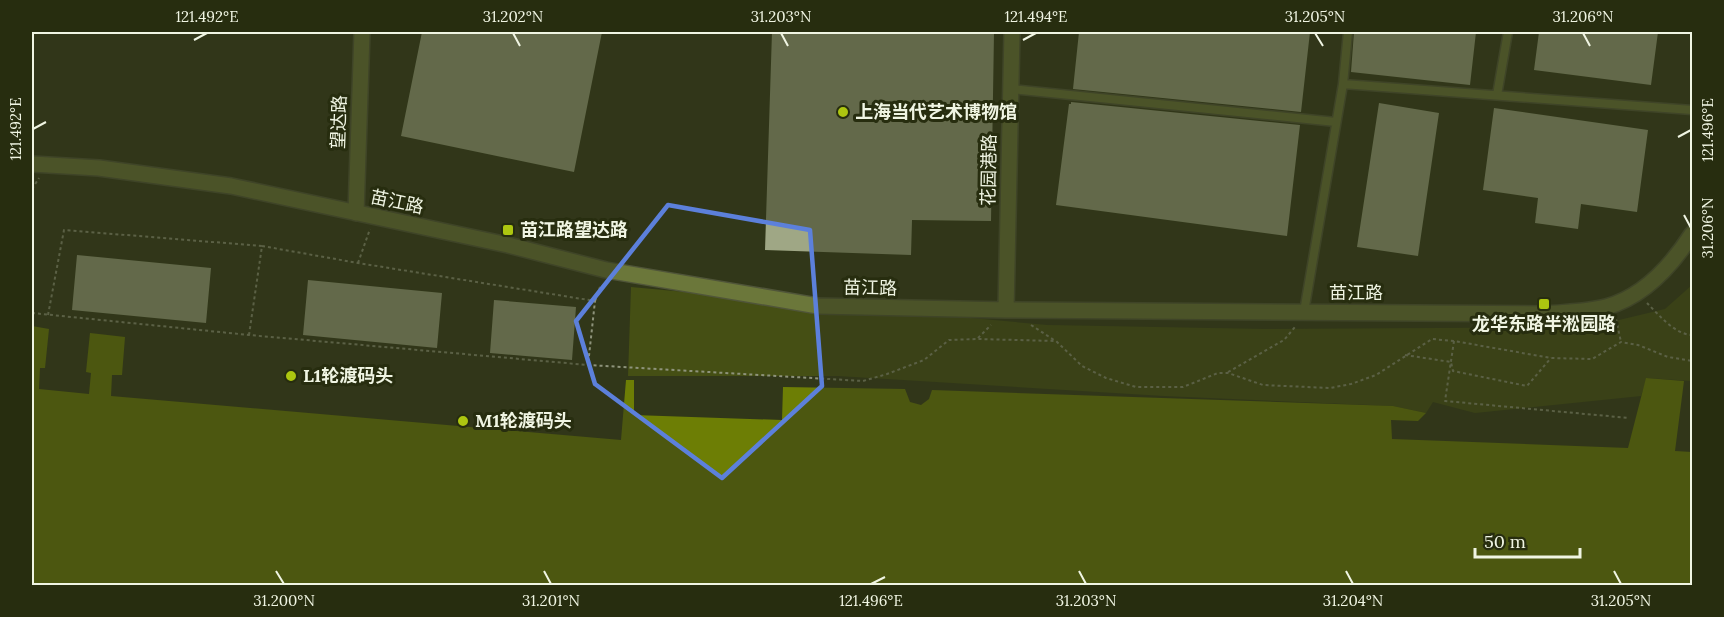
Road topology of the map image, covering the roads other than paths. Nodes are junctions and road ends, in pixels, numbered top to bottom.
1 (362, 32) edge
2 (1012, 32) edge
3 (1348, 32) edge
4 (1508, 32) edge
5 (1343, 84) junction
6 (1011, 89) junction
7 (1497, 95) junction
8 (1692, 110) edge
9 (1336, 122) junction
10 (32, 164) edge
11 (356, 213) junction
12 (1692, 234) edge
13 (1006, 310) junction
14 (1304, 312) junction

1 - 11 street, 望达路
2 - 6 street, 花园港路
3 - 5 lane
4 - 7 lane
5 - 7 lane
5 - 9 lane
6 - 9 lane
6 - 13 street, 花园港路
7 - 8 lane
9 - 14 lane
10 - 11 street, 苗江路
11 - 13 street, 苗江路
12 - 14 street, 苗江路
13 - 14 street, 苗江路

